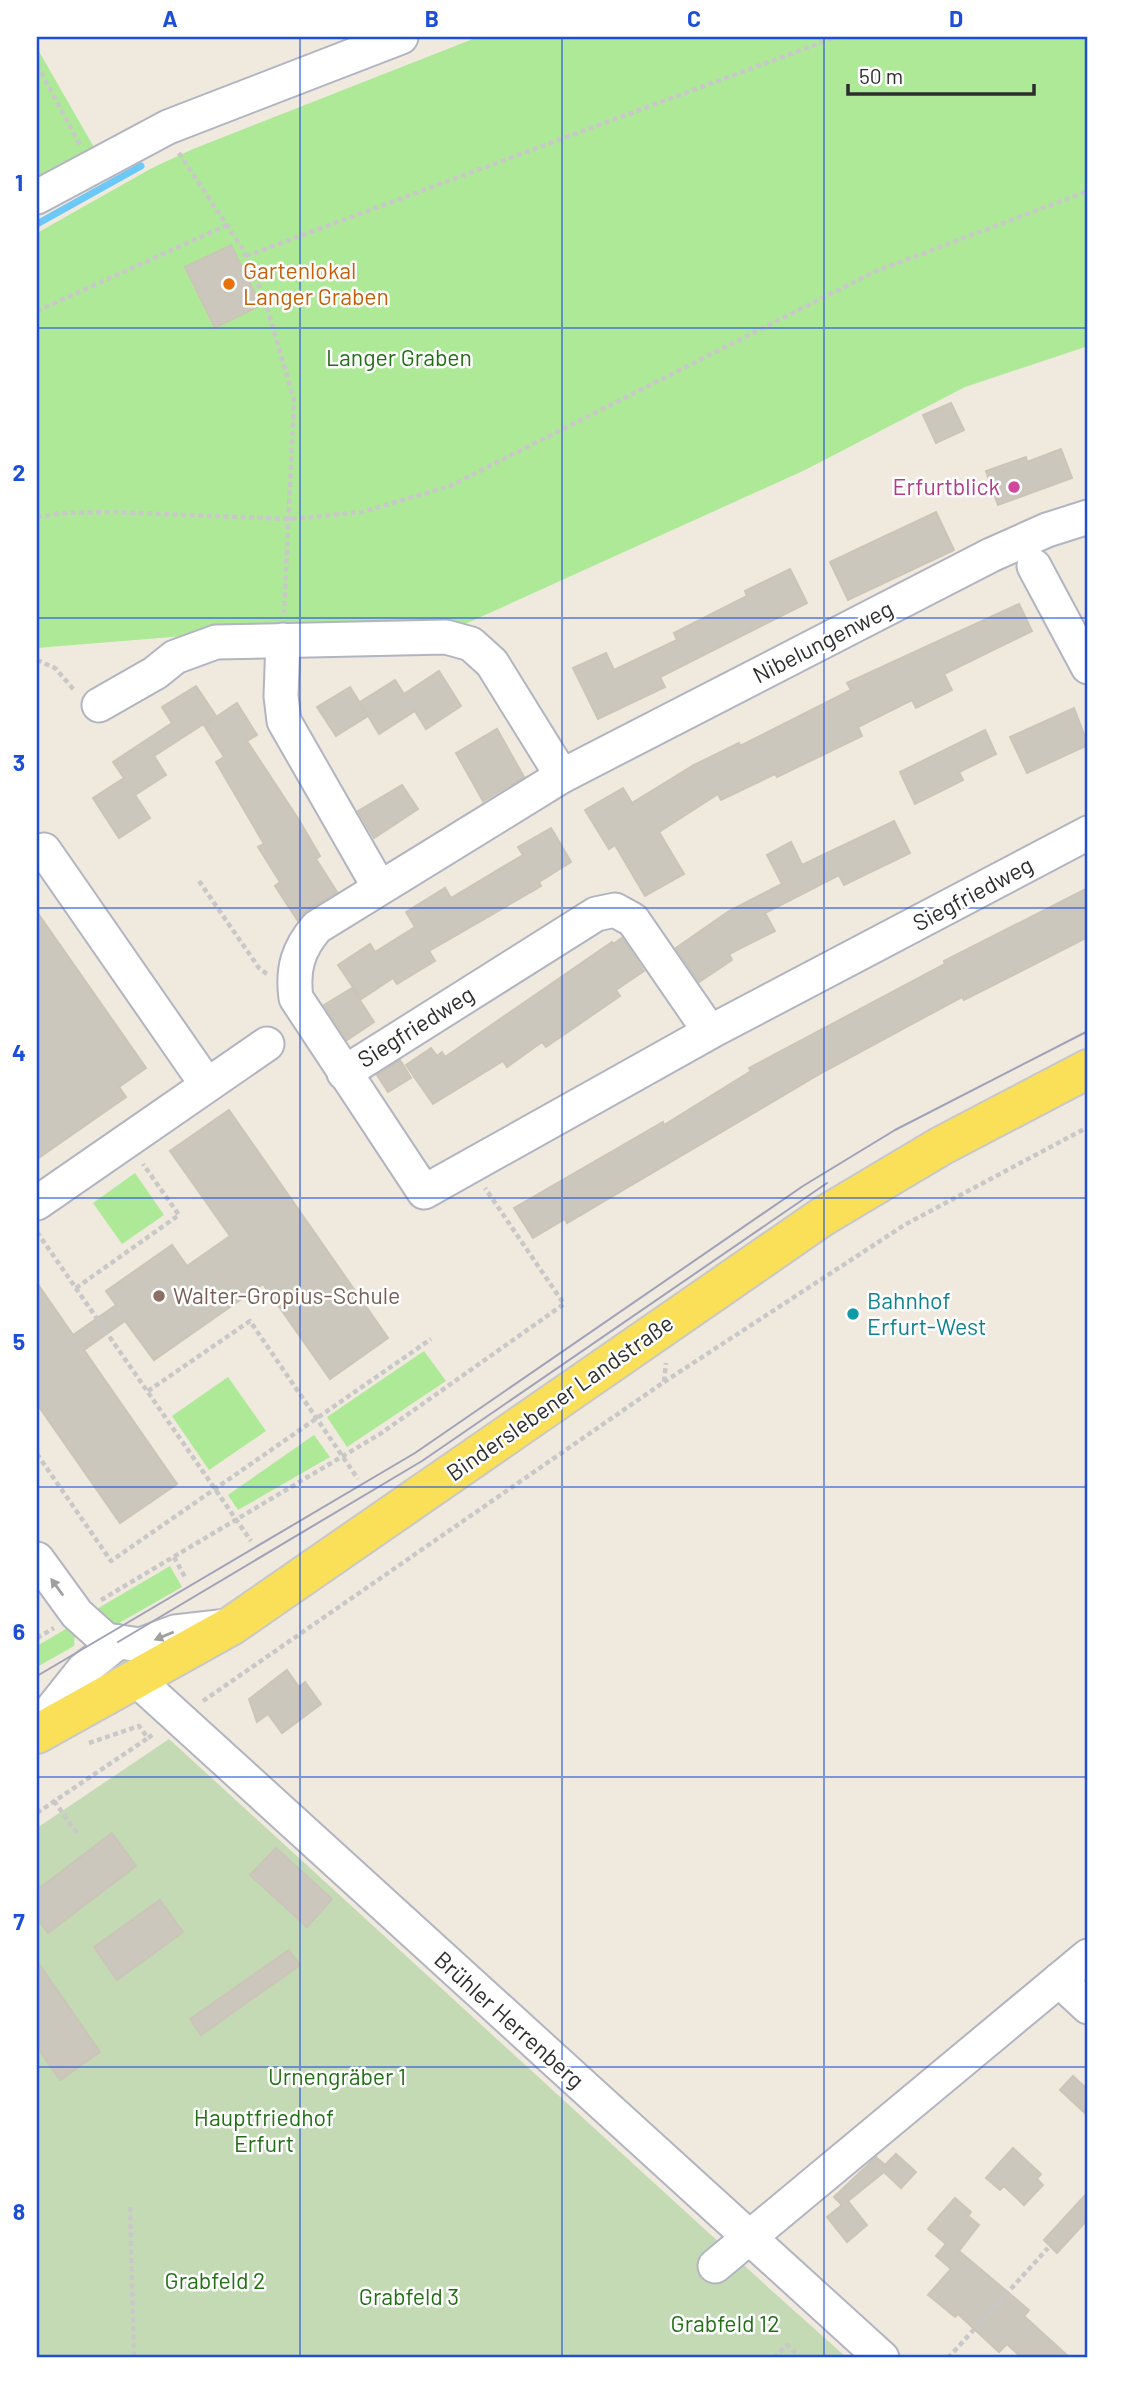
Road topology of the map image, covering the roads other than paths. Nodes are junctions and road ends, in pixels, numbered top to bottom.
1 (401, 37) edge
2 (37, 197) edge
3 (1088, 517) edge
4 (1034, 566) dead end
5 (283, 640) junction
6 (1087, 664) edge
7 (99, 705) road end
8 (562, 776) junction
9 (1088, 834) edge
10 (37, 856) edge
11 (379, 887) junction
12 (709, 1032) junction
13 (267, 1044) dead end
14 (1088, 1069) edge
15 (344, 1073) junction
16 (207, 1085) junction
17 (37, 1203) edge
18 (37, 1559) edge
19 (231, 1626) junction
20 (110, 1639) junction
21 (137, 1680) junction
22 (37, 1711) edge
23 (37, 1728) edge
24 (37, 1734) edge
25 (1088, 1956) edge
26 (1059, 1980) junction
27 (1088, 2007) edge
28 (747, 2237) junction
29 (715, 2266) dead end
30 (882, 2358) edge

1 - 2 street
3 - 8 street, Nibelungenweg
4 - 6 street
5 - 7 street
5 - 8 street
5 - 11 street
8 - 11 street, Nibelungenweg
9 - 12 street, Siegfriedweg
10 - 16 street
11 - 15 street, Nibelungenweg
12 - 15 street, Siegfriedweg
12 - 15 street, Siegfriedweg
13 - 16 street
14 - 19 main road, Binderslebener Landstraße
16 - 17 street
20 -> 18 street
19 -> 20 street
19 - 21 main road, Binderslebener Landstraße
20 - 22 street
20 - 23 street
21 - 24 main road, Binderslebener Landstraße
21 - 28 street, Brühler Herrenberg
25 - 26 street
26 - 27 street
26 - 28 street
28 - 29 street
28 - 30 street, Brühler Herrenberg

